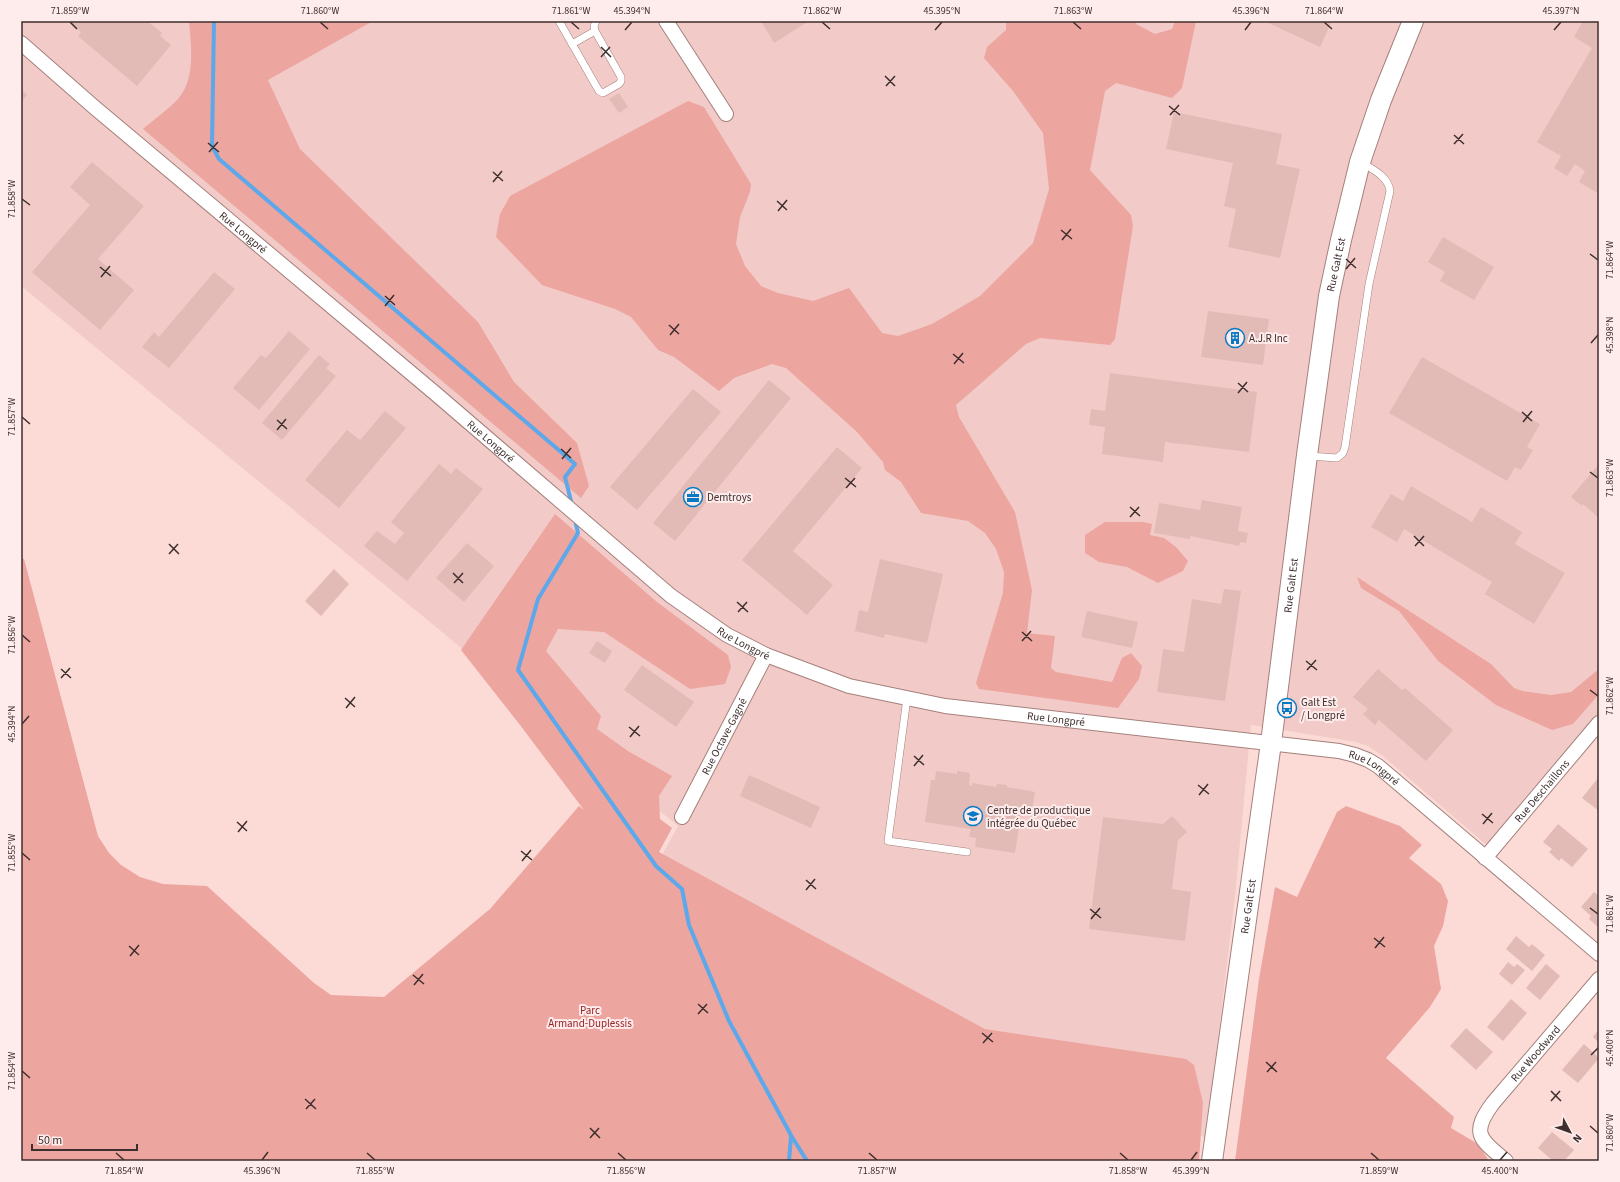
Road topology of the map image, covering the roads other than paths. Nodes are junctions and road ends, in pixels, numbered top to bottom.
1 (559, 21) edge
2 (596, 21) edge
3 (666, 21) edge
4 (1413, 21) edge
5 (595, 31) junction
6 (21, 43) edge
7 (572, 44) junction
8 (726, 114) dead end
9 (1360, 162) junction
10 (1307, 455) junction
11 (766, 655) junction
12 (907, 698) junction
13 (1599, 723) edge
14 (1271, 743) junction
15 (682, 816) dead end
16 (967, 852) dead end
17 (1485, 858) junction
18 (1599, 954) edge
19 (1599, 979) edge
20 (1212, 1161) edge
21 (1506, 1161) edge

1 - 7 lane
2 - 5 lane
3 - 8 street
4 - 9 street, Rue Galt Est
5 - 7 lane
5 - 7 lane
6 - 11 street, Rue Longpré
9 - 10 street, Rue Galt Est
9 - 10 lane
10 - 14 street, Rue Galt Est
11 - 12 street, Rue Longpré
11 - 15 street, Rue Octave-Gagné
12 - 14 street, Rue Longpré
12 - 16 lane
13 - 17 street, Rue Deschaillons
14 - 17 street, Rue Longpré
14 - 20 street, Rue Galt Est
17 - 18 street, Rue Longpré
19 - 21 street, Rue Woodward

